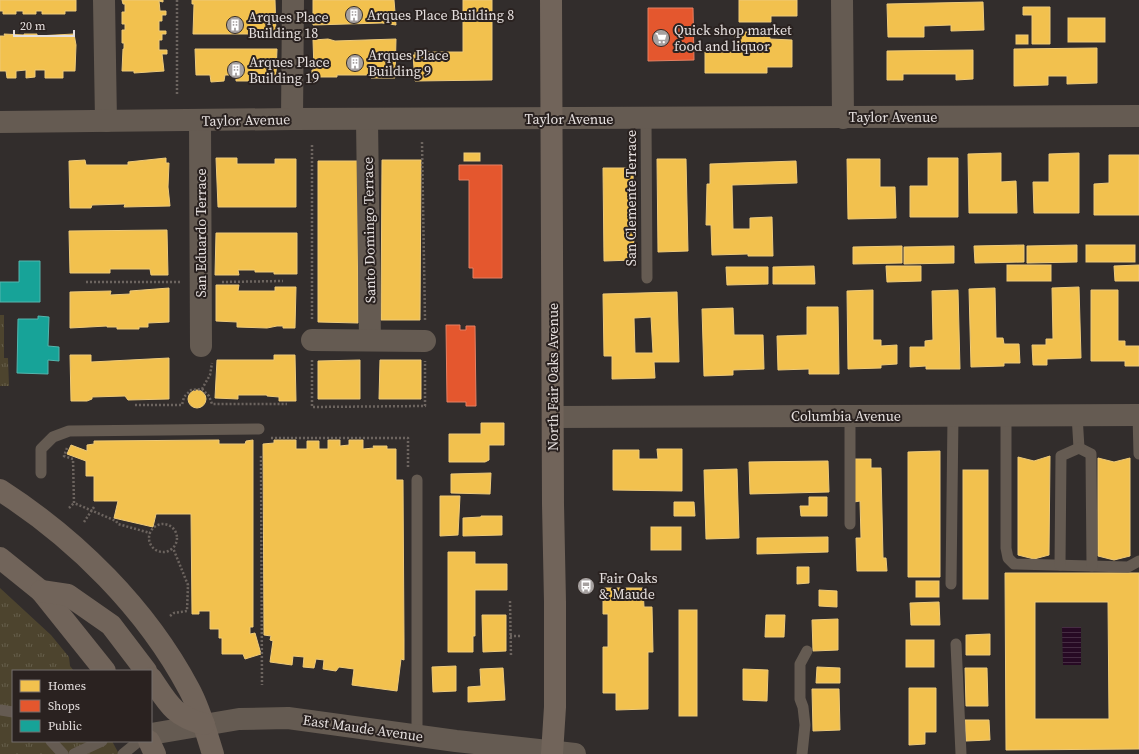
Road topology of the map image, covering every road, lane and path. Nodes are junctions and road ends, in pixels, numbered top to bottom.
1 (104, 0) edge
2 (177, 0) edge
3 (293, 0) edge
4 (551, 0) edge
5 (842, 0) edge
6 (177, 94) dead end
7 (1139, 116) edge
8 (843, 118) junction
9 (292, 119) junction
10 (552, 119) junction
11 (646, 119) junction
12 (367, 120) junction
13 (106, 121) junction
14 (200, 121) junction
15 (0, 122) edge
16 (647, 278) dead end
17 (312, 340) dead end
18 (370, 340) junction
19 (425, 341) dead end
20 (207, 351) joint
21 (202, 389) junction
22 (287, 404) dead end
23 (135, 405) dead end
24 (1138, 415) edge
25 (850, 416) junction
26 (953, 416) junction
27 (1006, 416) junction
28 (1077, 416) junction
29 (553, 417) junction
30 (262, 433) joint
31 (68, 445) dead end
32 (1079, 448) junction
33 (1139, 454) edge
34 (261, 456) dead end
35 (40, 473) dead end
36 (412, 478) joint
37 (0, 490) edge
38 (74, 503) junction
39 (94, 507) dead end
40 (69, 508) dead end
41 (92, 511) junction
42 (84, 522) dead end
43 (850, 524) dead end
44 (150, 533) junction
45 (173, 548) junction
46 (0, 558) edge
47 (1139, 561) edge
48 (1060, 565) junction
49 (1092, 566) junction
50 (951, 584) dead end
51 (41, 591) junction
52 (510, 601) dead end
53 (170, 616) dead end
54 (510, 636) junction
55 (521, 636) dead end
56 (956, 644) dead end
57 (807, 651) dead end
58 (511, 657) dead end
59 (104, 670) edge
60 (145, 670) edge
61 (152, 679) edge
62 (262, 685) dead end
63 (0, 710) edge
64 (12, 712) edge
65 (204, 724) junction
66 (152, 734) edge
67 (417, 735) junction
68 (52, 742) edge
69 (100, 742) edge
70 (138, 742) edge
71 (149, 742) edge
72 (552, 753) edge
73 (63, 754) edge
74 (74, 754) edge
75 (123, 754) edge
76 (155, 754) edge
77 (213, 754) edge
78 (575, 754) edge
79 (802, 754) edge
80 (961, 754) edge

1 - 13 street
2 - 6 path
3 - 9 street
4 - 10 main road, North Fair Oaks Avenue
5 - 8 street
7 - 8 street, Taylor Avenue
8 - 11 street, Taylor Avenue
9 - 12 street, Taylor Avenue
9 - 14 street, Taylor Avenue
10 - 11 street, Taylor Avenue
10 - 12 street, Taylor Avenue
10 - 29 main road, North Fair Oaks Avenue
11 - 16 lane, San Clemente Terrace
12 - 18 street, Santo Domingo Terrace
13 - 14 street, Taylor Avenue
13 - 15 street, Taylor Avenue
14 - 20 street, San Eduardo Terrace
17 - 18 street
18 - 19 street
20 - 21 path
21 - 22 path
21 - 23 path
24 - 28 street, Columbia Avenue
24 - 33 lane
25 - 26 street, Columbia Avenue
25 - 29 street, Columbia Avenue
25 - 43 lane
26 - 27 street, Columbia Avenue
26 - 50 lane
27 - 28 street, Columbia Avenue
27 - 48 lane
28 - 32 lane
29 - 72 main road, North Fair Oaks Avenue
30 - 35 lane
30 - 36 path
31 - 38 path
32 - 48 lane
32 - 49 lane
34 - 62 path
36 - 67 lane
37 - 65 main road
38 - 40 path
38 - 41 path
39 - 41 path
41 - 42 path
41 - 44 path
44 - 45 path
44 - 45 path
45 - 53 path
46 - 51 main road
47 - 49 lane
48 - 49 lane
51 - 59 main road
51 - 60 main road
52 - 54 path
54 - 55 path
54 - 58 path
56 - 80 lane
57 - 79 lane
61 - 65 main road
63 - 64 lane
65 - 66 street, East Maude Avenue
65 - 67 street, East Maude Avenue
65 - 77 main road
67 - 72 street, East Maude Avenue
68 - 73 lane
69 - 74 lane
70 - 75 lane
71 - 76 main road
72 - 78 street, East Maude Avenue

